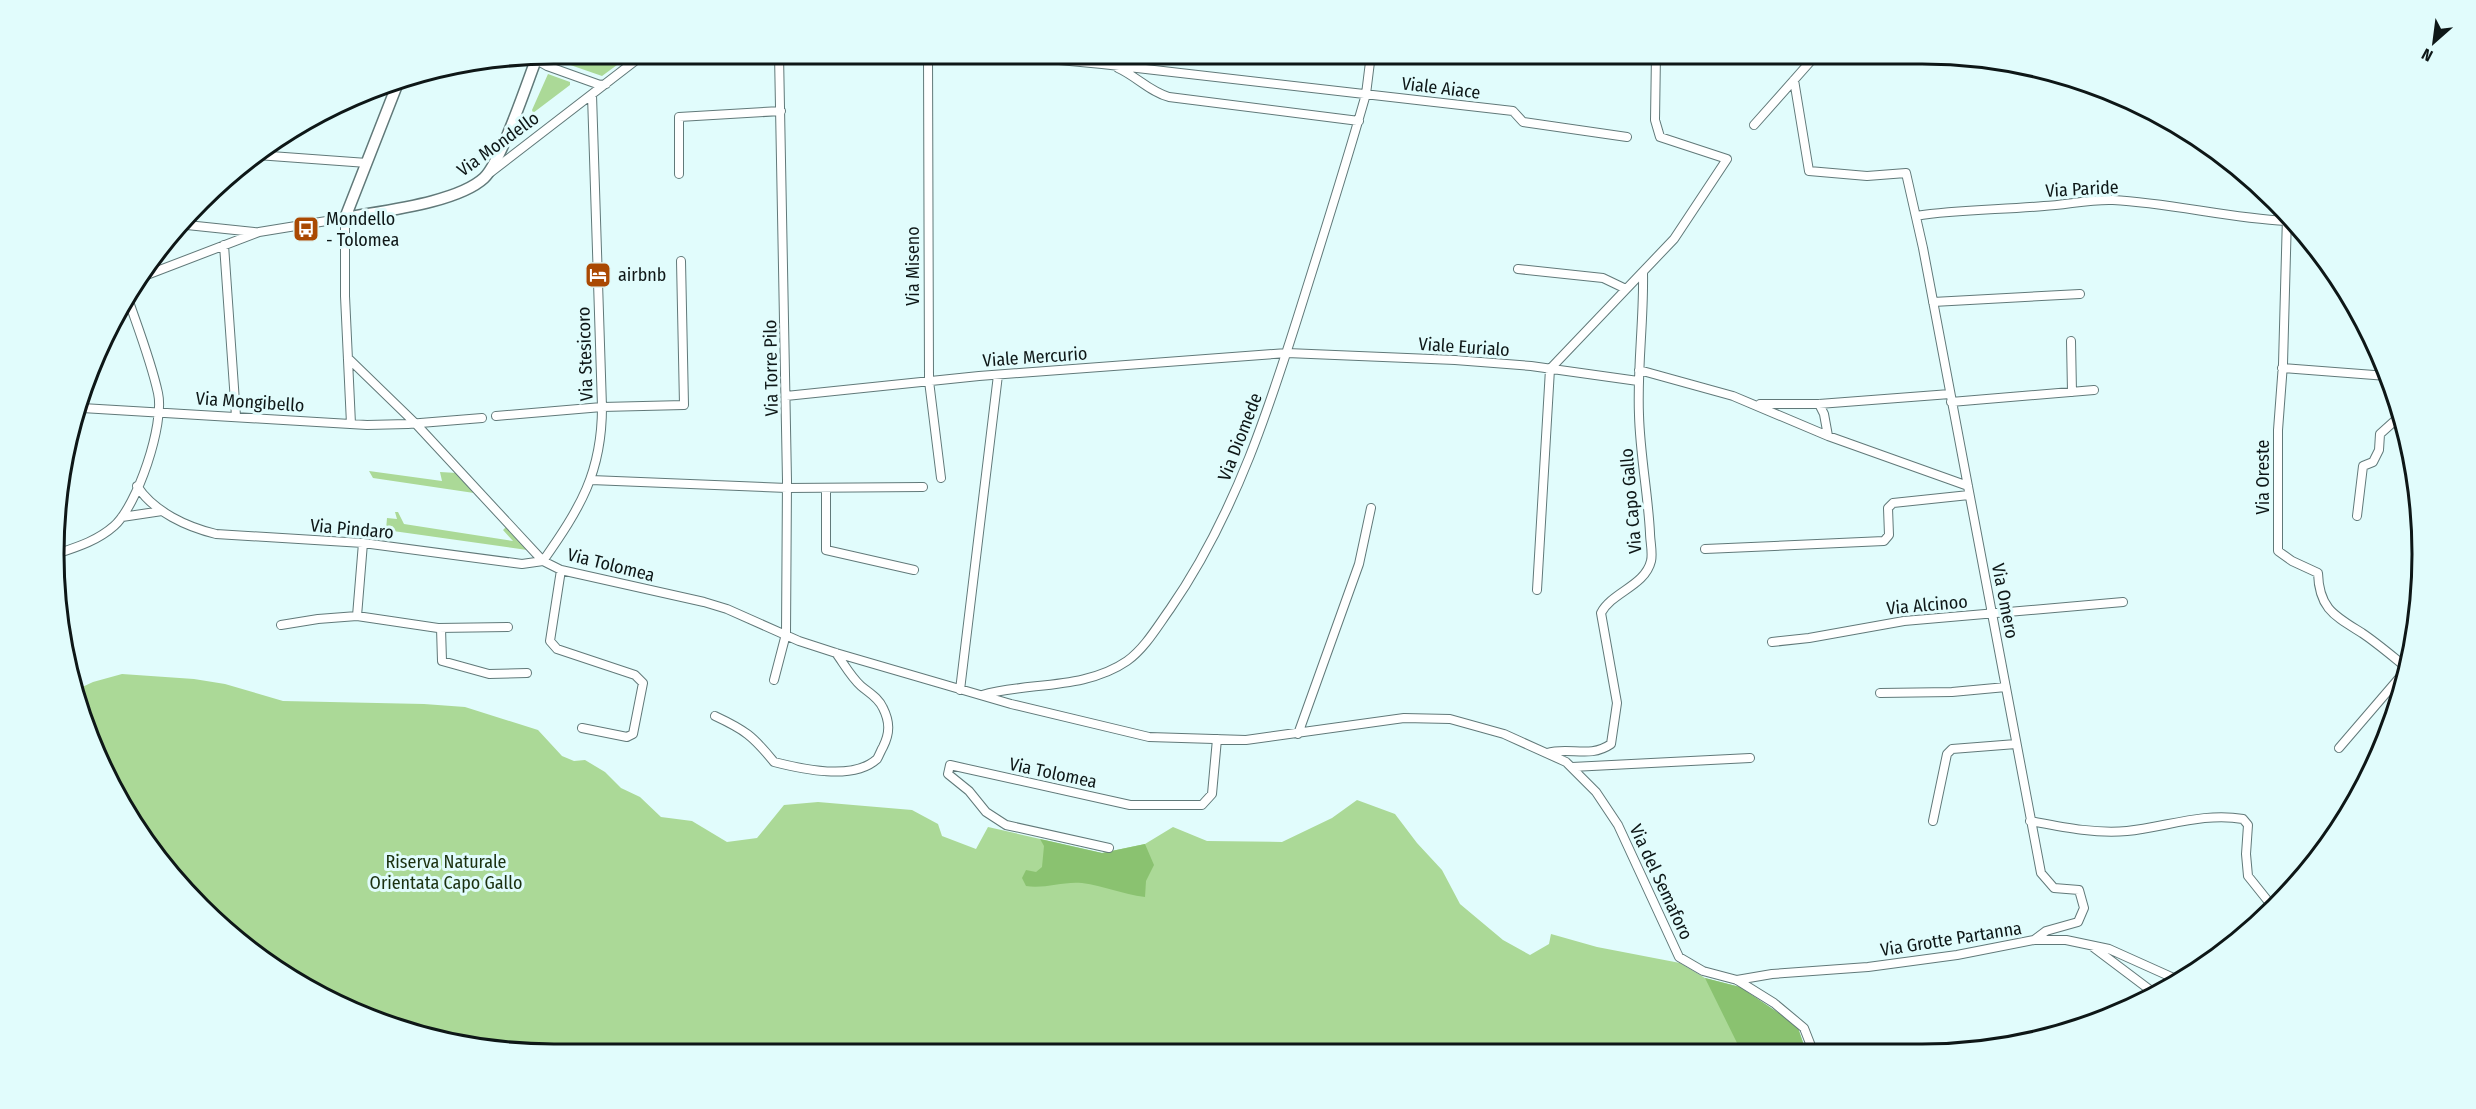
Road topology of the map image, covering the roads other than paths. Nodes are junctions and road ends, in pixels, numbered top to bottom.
1 (631, 64) edge
2 (779, 64) edge
3 (928, 64) edge
4 (1102, 64) joint
5 (1370, 64) edge
6 (1656, 64) edge
7 (1808, 64) edge
8 (534, 65) edge
9 (545, 65) edge
10 (1794, 81) junction
11 (606, 84) junction
12 (394, 92) edge
13 (1366, 94) junction
14 (592, 95) junction
15 (780, 111) junction
16 (1359, 121) junction
17 (1754, 125) dead end
18 (1627, 137) dead end
19 (270, 156) edge
20 (367, 163) junction
21 (679, 174) dead end
22 (485, 177) junction
23 (1915, 213) junction
24 (2278, 218) edge
25 (345, 219) junction
26 (191, 226) edge
27 (2286, 227) edge
28 (259, 232) junction
29 (224, 245) junction
30 (681, 261) dead end
31 (1518, 269) dead end
32 (154, 272) edge
33 (1643, 273) junction
34 (1626, 289) junction
35 (2079, 294) dead end
36 (1933, 302) junction
37 (132, 307) edge
38 (2071, 341) dead end
39 (1287, 352) junction
40 (348, 358) junction
41 (2283, 368) junction
42 (1550, 369) junction
43 (1639, 370) junction
44 (998, 375) junction
45 (2377, 375) edge
46 (929, 381) junction
47 (1638, 381) junction
48 (2094, 390) dead end
49 (2072, 392) junction
50 (786, 396) junction
51 (1733, 396) junction
52 (1951, 398) junction
53 (1819, 404) junction
54 (602, 407) junction
55 (87, 408) edge
56 (159, 412) junction
57 (236, 416) junction
58 (496, 416) dead end
59 (482, 418) dead end
60 (2393, 422) edge
61 (351, 424) junction
62 (416, 424) junction
63 (1828, 436) junction
64 (941, 478) dead end
65 (591, 480) junction
66 (137, 486) junction
67 (923, 487) dead end
68 (787, 488) junction
69 (826, 488) junction
70 (1968, 490) junction
71 (1371, 508) dead end
72 (162, 511) junction
73 (2357, 516) dead end
74 (122, 518) junction
75 (363, 543) junction
76 (1706, 549) dead end
77 (64, 551) edge
78 (543, 561) junction
79 (561, 570) junction
80 (914, 570) dead end
81 (1537, 590) dead end
82 (2123, 602) dead end
83 (1992, 614) junction
84 (357, 616) junction
85 (281, 625) dead end
86 (508, 627) dead end
87 (441, 628) junction
88 (786, 634) junction
89 (1772, 642) dead end
90 (836, 653) junction
91 (2399, 663) edge
92 (527, 673) dead end
93 (774, 680) dead end
94 (2394, 683) edge
95 (2006, 687) junction
96 (960, 690) junction
97 (1880, 693) dead end
98 (981, 696) junction
99 (715, 716) dead end
100 (582, 728) dead end
101 (1298, 734) junction
102 (1216, 739) junction
103 (2016, 744) junction
104 (2339, 748) dead end
105 (1546, 753) junction
106 (1750, 758) dead end
107 (1572, 767) junction
108 (1933, 821) dead end
109 (2030, 821) junction
110 (1109, 849) dead end
111 (2268, 901) edge
112 (2034, 940) junction
113 (2092, 946) junction
114 (2170, 976) edge
115 (1737, 980) junction
116 (2148, 989) edge
117 (1811, 1044) edge

1 - 11 street, Via Mondello
2 - 15 street, Via Torre Pilo
3 - 46 street, Via Miseno
4 - 13 street, Viale Aiace
4 - 16 street
5 - 13 street, Via Diomede
6 - 33 street
7 - 10 street
8 - 22 main road
9 - 11 street
10 - 17 street
10 - 23 street, Via Omero
11 - 14 street, Via Mondello
12 - 20 main road
13 - 16 street, Via Diomede
13 - 18 street, Viale Aiace
14 - 22 street, Via Mondello
14 - 54 street, Via Stesicoro
15 - 21 street
15 - 50 street, Via Torre Pilo
16 - 39 street, Via Diomede
19 - 20 street
20 - 25 main road
22 - 25 main road, Via Mondello
23 - 24 street, Via Paride
23 - 36 street, Via Omero
25 - 28 street, Via Mondello
25 - 40 street
26 - 28 street
27 - 41 street, Via Oreste
28 - 29 street, Via Mondello
29 - 32 street, Via Mondello
29 - 57 street
30 - 54 street
31 - 34 street
33 - 34 street
33 - 43 street, Via Capo Gallo
34 - 42 street
35 - 36 street
36 - 52 street, Via Omero
37 - 56 street
38 - 49 street
39 - 42 street, Viale Eurialo
39 - 44 street, Viale Mercurio
39 - 98 street, Via Diomede
40 - 61 street
40 - 62 street, Via Tolomea
41 - 45 street
41 - 91 street, Via Oreste
42 - 47 street, Viale Eurialo
42 - 81 street
43 - 47 street, Via Capo Gallo
43 - 51 street
44 - 46 street, Viale Mercurio
44 - 96 street
46 - 50 street, Viale Mercurio
46 - 64 street, Via Miseno
47 - 105 street, Via Capo Gallo
48 - 49 street
49 - 52 street
50 - 68 street, Via Torre Pilo
51 - 53 street
51 - 63 street
52 - 53 street
52 - 70 street, Via Omero
53 - 63 street
54 - 58 street
54 - 65 street, Via Stesicoro
55 - 56 street, Via Mongibello
56 - 57 street, Via Mongibello
56 - 66 street
57 - 61 street, Via Mongibello
59 - 62 street, Via Mongibello
60 - 73 street
61 - 62 street, Via Mongibello
62 - 78 street, Via Tolomea
63 - 70 street
65 - 68 street
65 - 78 street, Via Stesicoro
66 - 72 street, Via Pindaro
66 - 74 street
67 - 69 street
68 - 69 street
68 - 88 street, Via Torre Pilo
69 - 80 street
70 - 76 street
70 - 83 street, Via Omero
71 - 101 street
72 - 74 street
72 - 75 street, Via Pindaro
74 - 77 street
75 - 78 street, Via Pindaro
75 - 84 street
78 - 79 street, Via Tolomea
79 - 88 street, Via Tolomea
79 - 100 street
82 - 83 street, Via Alcinoo
83 - 89 street, Via Alcinoo
83 - 95 street, Via Omero
84 - 85 street
84 - 87 street
86 - 87 street
87 - 92 street
88 - 90 street, Via Tolomea
88 - 93 street, Via Torre Pilo
90 - 96 street, Via Tolomea
90 - 99 street
94 - 104 street
95 - 97 street
95 - 103 street, Via Omero
96 - 98 street, Via Tolomea
98 - 102 street, Via Tolomea
101 - 102 street, Via Tolomea
101 - 105 street, Via Tolomea
102 - 110 street, Via Tolomea
103 - 108 street
103 - 109 street, Via Omero
105 - 107 street, Via del Semaforo
106 - 107 street
107 - 115 street, Via del Semaforo
109 - 111 street
109 - 112 street, Via Omero
112 - 113 street, Via Grotte Partanna
112 - 115 street, Via Grotte Partanna
113 - 114 street
113 - 116 street, Via Grotte Partanna
115 - 117 street, Via del Semaforo

